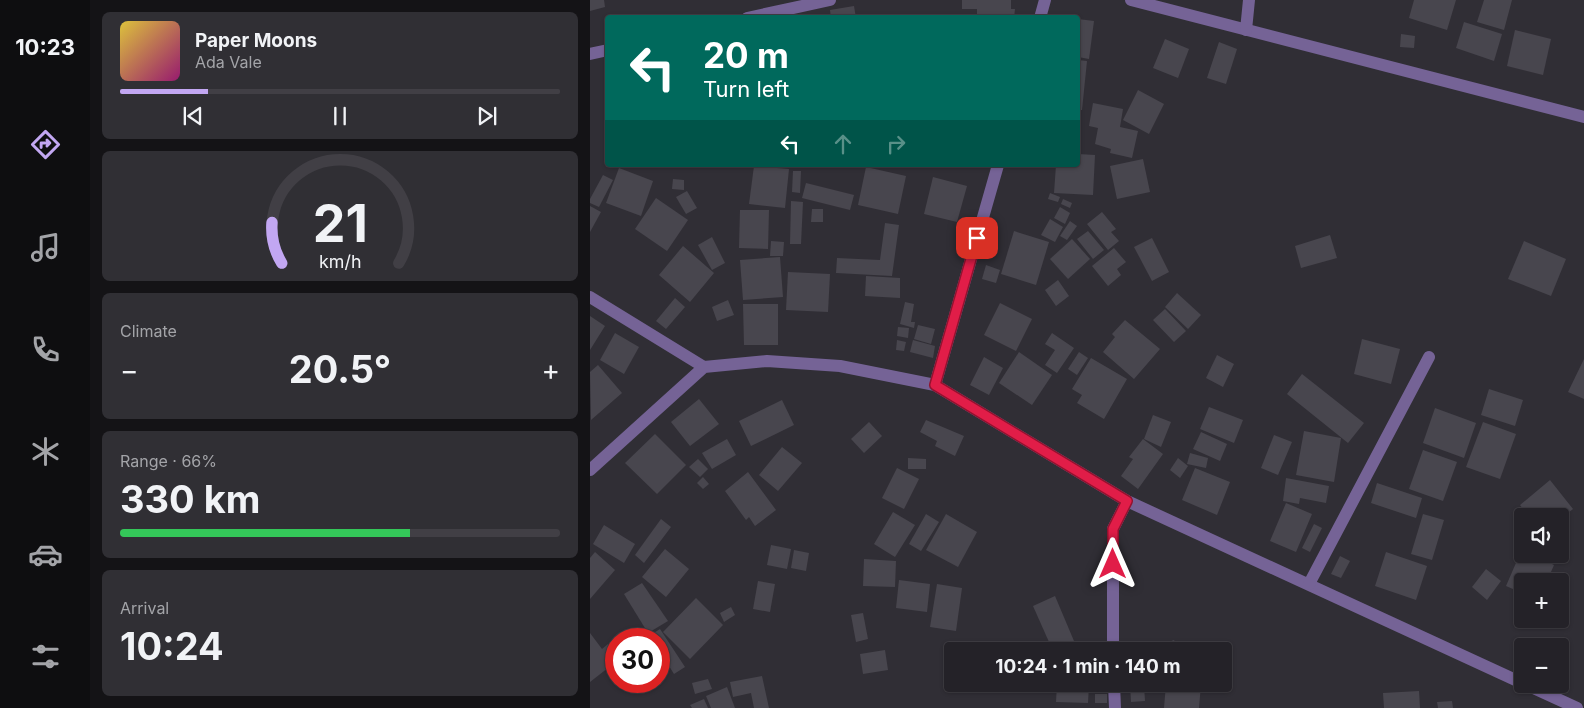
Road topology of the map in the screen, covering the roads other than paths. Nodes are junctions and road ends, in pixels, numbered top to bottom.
1 (830, 0) edge
2 (1045, 0) edge
3 (1131, 0) edge
4 (1249, 0) edge
5 (761, 15) edge
6 (1041, 15) edge
7 (1246, 30) junction
8 (605, 51) edge
9 (590, 54) edge
10 (1584, 117) edge
11 (997, 167) edge
12 (590, 297) edge
13 (1429, 357) dead end
14 (704, 367) junction
15 (935, 385) junction
16 (590, 470) edge
17 (1127, 501) junction
18 (1309, 584) junction
19 (1112, 642) edge
20 (1514, 678) edge
21 (1115, 692) edge
22 (1545, 693) edge
23 (1116, 708) edge
24 (1577, 708) edge

1 - 5 street
2 - 6 street
3 - 7 street
4 - 7 street
7 - 10 street
8 - 9 street
11 - 15 street
12 - 14 street
13 - 18 street
14 - 15 street
14 - 16 street
15 - 17 street
17 - 18 street
17 - 19 street
18 - 20 street
21 - 23 street
22 - 24 street

